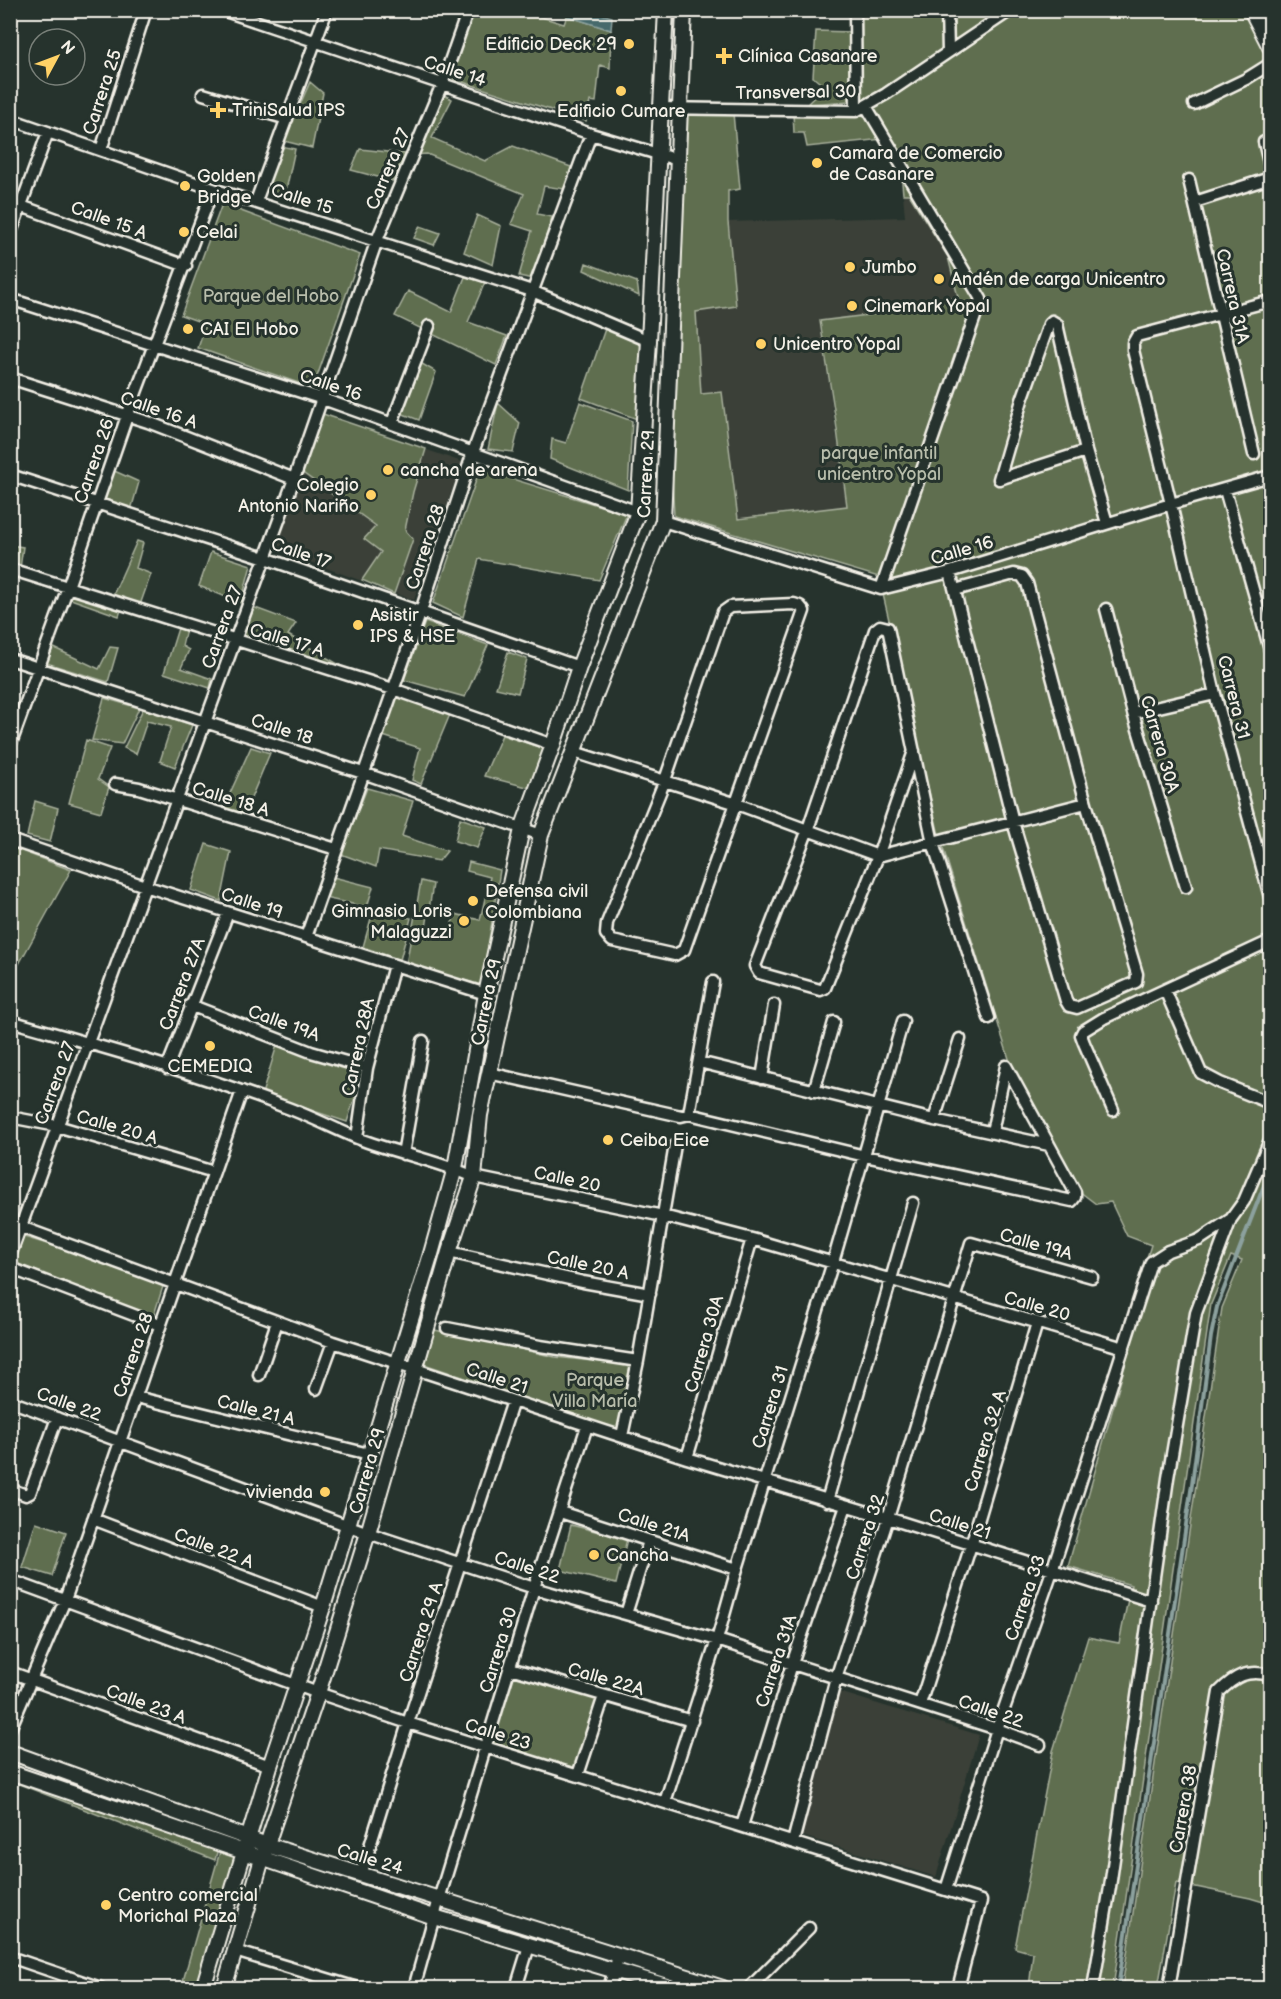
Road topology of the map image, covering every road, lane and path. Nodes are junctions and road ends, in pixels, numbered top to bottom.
1 (146, 10) edge
2 (222, 10) edge
3 (327, 10) edge
4 (468, 10) edge
5 (666, 10) edge
6 (684, 10) edge
7 (855, 10) edge
8 (946, 10) edge
9 (1011, 10) edge
10 (1251, 10) edge
11 (315, 43) junction
12 (1270, 47) edge
13 (948, 52) junction
14 (1270, 64) edge
15 (442, 84) junction
16 (203, 94) dead end
17 (1194, 104) dead end
18 (661, 108) junction
19 (861, 108) junction
20 (681, 110) junction
21 (10, 119) edge
22 (287, 119) junction
23 (48, 132) junction
24 (591, 134) junction
25 (1264, 142) dead end
26 (101, 150) junction
27 (657, 154) junction
28 (678, 160) junction
29 (1270, 167) edge
30 (1270, 178) edge
31 (1189, 180) dead end
32 (213, 189) junction
33 (256, 201) junction
34 (1195, 202) junction
35 (21, 206) junction
36 (10, 235) edge
37 (377, 240) junction
38 (186, 266) junction
39 (532, 291) junction
40 (10, 300) edge
41 (1270, 301) edge
42 (1220, 314) junction
43 (429, 326) dead end
44 (649, 341) junction
45 (155, 346) junction
46 (10, 378) edge
47 (323, 399) junction
48 (127, 416) junction
49 (392, 423) junction
50 (1086, 451) junction
51 (473, 452) junction
52 (1254, 454) dead end
53 (10, 475) edge
54 (1270, 476) edge
55 (294, 479) junction
56 (1225, 490) junction
57 (96, 504) junction
58 (1171, 504) junction
59 (638, 513) junction
60 (663, 521) junction
61 (1107, 523) junction
62 (265, 558) junction
63 (10, 569) edge
64 (950, 572) junction
65 (68, 587) junction
66 (881, 589) junction
67 (955, 590) junction
68 (1106, 609) dead end
69 (421, 611) junction
70 (234, 641) junction
71 (1270, 651) edge
72 (10, 659) edge
73 (579, 667) junction
74 (38, 668) junction
75 (393, 689) junction
76 (1215, 694) junction
77 (1133, 713) junction
78 (205, 721) junction
79 (554, 744) junction
80 (10, 746) edge
81 (914, 751) junction
82 (574, 752) junction
83 (363, 773) junction
84 (665, 780) junction
85 (115, 784) dead end
86 (176, 799) junction
87 (1086, 803) junction
88 (737, 804) junction
89 (1013, 822) junction
90 (522, 829) junction
91 (807, 832) junction
92 (541, 835) junction
93 (10, 840) edge
94 (933, 843) junction
95 (336, 849) junction
96 (878, 856) junction
97 (145, 886) junction
98 (1186, 887) dead end
99 (1270, 897) edge
100 (228, 913) junction
101 (306, 937) junction
102 (1270, 941) edge
103 (394, 965) junction
104 (713, 982) dead end
105 (1165, 990) junction
106 (486, 994) junction
107 (190, 1005) junction
108 (774, 1005) dead end
109 (989, 1018) dead end
110 (10, 1021) edge
111 (903, 1021) dead end
112 (834, 1022) dead end
113 (960, 1039) dead end
114 (423, 1041) dead end
115 (88, 1042) junction
116 (699, 1062) junction
117 (167, 1068) junction
118 (367, 1068) junction
119 (489, 1073) junction
120 (762, 1078) junction
121 (242, 1091) junction
122 (814, 1091) junction
123 (1270, 1103) edge
124 (879, 1107) junction
125 (1113, 1110) dead end
126 (690, 1114) junction
127 (10, 1117) edge
128 (934, 1120) junction
129 (57, 1126) junction
130 (992, 1132) junction
131 (357, 1138) junction
132 (1270, 1140) edge
133 (675, 1145) dead end
134 (1049, 1145) junction
135 (403, 1154) junction
136 (865, 1156) junction
137 (455, 1168) junction
138 (214, 1172) junction
139 (474, 1177) junction
140 (913, 1203) dead end
141 (663, 1216) junction
142 (1231, 1219) junction
143 (16, 1225) edge
144 (752, 1239) junction
145 (971, 1243) joint
146 (449, 1252) junction
147 (10, 1256) edge
148 (833, 1262) junction
149 (10, 1268) edge
150 (1092, 1277) dead end
151 (890, 1279) junction
152 (174, 1283) junction
153 (650, 1294) junction
154 (955, 1299) junction
155 (277, 1322) junction
156 (1037, 1323) junction
157 (160, 1325) junction
158 (447, 1328) dead end
159 (333, 1342) junction
160 (1124, 1348) junction
161 (638, 1361) junction
162 (398, 1362) junction
163 (416, 1368) junction
164 (259, 1374) dead end
165 (316, 1389) dead end
166 (136, 1397) junction
167 (10, 1401) edge
168 (513, 1401) junction
169 (57, 1418) junction
170 (587, 1426) junction
171 (622, 1436) junction
172 (122, 1440) junction
173 (369, 1454) junction
174 (687, 1458) junction
175 (765, 1482) junction
176 (10, 1489) edge
177 (827, 1501) junction
178 (846, 1506) junction
179 (560, 1512) junction
180 (888, 1518) junction
181 (93, 1519) junction
182 (347, 1526) junction
183 (368, 1533) junction
184 (649, 1541) junction
185 (971, 1545) junction
186 (461, 1563) junction
187 (737, 1569) junction
188 (1052, 1571) junction
189 (10, 1580) edge
190 (534, 1588) junction
191 (65, 1600) junction
192 (1150, 1601) junction
193 (323, 1607) junction
194 (626, 1614) junction
195 (717, 1640) junction
196 (792, 1664) junction
197 (510, 1668) junction
198 (10, 1672) edge
199 (1270, 1675) edge
200 (836, 1678) junction
201 (32, 1680) junction
202 (296, 1685) junction
203 (318, 1693) junction
204 (604, 1695) junction
205 (920, 1704) junction
206 (692, 1721) junction
207 (408, 1723) junction
208 (10, 1729) edge
209 (997, 1729) junction
210 (1040, 1745) dead end
211 (486, 1748) junction
212 (10, 1752) edge
213 (270, 1766) junction
214 (10, 1772) edge
215 (578, 1775) junction
216 (665, 1802) junction
217 (742, 1826) junction
218 (250, 1838) junction
219 (793, 1842) junction
220 (267, 1845) junction
221 (246, 1853) junction
222 (262, 1859) junction
223 (361, 1875) junction
224 (946, 1890) junction
225 (439, 1899) junction
226 (434, 1917) junction
227 (809, 1928) dead end
228 (529, 1946) junction
229 (235, 1951) junction
230 (10, 1957) edge
231 (616, 1963) junction
232 (325, 1984) edge
233 (101, 1989) edge
234 (203, 1989) edge
235 (224, 1989) edge
236 (357, 1989) edge
237 (414, 1989) edge
238 (516, 1989) edge
239 (609, 1989) edge
240 (673, 1989) edge
241 (723, 1989) edge
242 (749, 1989) edge
243 (958, 1989) edge
244 (1093, 1989) edge
245 (1169, 1989) edge

1 - 26 street, Carrera 25
2 - 11 street, Calle 14
3 - 11 street
4 - 15 street, Carrera 27
5 - 18 main road, Carrera 29
6 - 20 main road, Carrera 29
7 - 19 street
8 - 13 street
9 - 13 street, Transversal 30
10 - 12 main road
11 - 15 street, Calle 14
11 - 22 street
13 - 19 street, Transversal 30
14 - 17 street
15 - 24 street, Calle 14
15 - 37 street, Carrera 27
16 - 22 street
18 - 20 street, Transversal 30
18 - 27 main road, Carrera 29
19 - 20 street, Transversal 30
19 - 66 street
20 - 28 main road, Carrera 29
21 - 23 street, Calle 15
22 - 33 street
23 - 26 street, Calle 15
23 - 35 street
24 - 27 street, Calle 14
24 - 39 street, Carrera 28
25 - 29 street
26 - 32 street, Calle 15
27 - 28 street, Calle 14
27 - 44 main road, Carrera 29
28 - 60 main road, Carrera 29
30 - 34 street
31 - 34 street, Carrera 31A
32 - 33 street, Calle 15
32 - 38 street, Carrera 26
33 - 37 street, Calle 15
34 - 42 street, Carrera 31A
35 - 36 street
35 - 38 street, Calle 15 A
37 - 39 street, Calle 15
37 - 47 street, Carrera 27
38 - 45 street, Carrera 26
39 - 44 street, Calle 15
39 - 51 street, Carrera 28
40 - 45 street, Calle 16
41 - 42 street
42 - 52 street, Carrera 31A
42 - 58 street, Carrera 31
43 - 49 street
44 - 59 main road, Carrera 29
45 - 47 street, Calle 16
45 - 48 street, Carrera 26
46 - 48 street, Calle 16 A
47 - 49 street, Calle 16
47 - 55 street, Carrera 27
48 - 55 street, Calle 16 A
48 - 57 street, Carrera 26
49 - 51 street, Calle 16
50 - 50 street
50 - 61 street
51 - 59 street, Calle 16
51 - 69 street, Carrera 28
53 - 57 street, Calle 17
54 - 56 street, Calle 16
55 - 62 street, Carrera 27
56 - 58 street, Calle 16
56 - 71 street
57 - 62 street, Calle 17
57 - 65 street, Carrera 26
58 - 61 street, Calle 16
58 - 76 street, Carrera 31
59 - 73 main road, Carrera 29
60 - 66 street
60 - 82 main road, Carrera 29
61 - 64 street, Calle 16
62 - 69 street, Calle 17
62 - 70 street, Carrera 27
63 - 65 street, Calle 17 A
64 - 66 street, Calle 16
64 - 67 street
65 - 70 street, Calle 17 A
65 - 74 street, Carrera 26
67 - 87 street
67 - 89 street
68 - 77 street, Carrera 30A
69 - 73 street, Calle 17
69 - 75 street, Carrera 28
70 - 75 street, Calle 17 A
70 - 78 street, Carrera 27
72 - 74 street, Calle 18
73 - 79 main road, Carrera 29
74 - 78 street, Calle 18
74 - 80 street, Carrera 26
75 - 79 street, Calle 17 A
75 - 83 street, Carrera 28
76 - 77 street
76 - 99 street, Carrera 31
77 - 98 street, Carrera 30A
78 - 83 street, Calle 18
78 - 86 street, Carrera 27
79 - 90 main road, Carrera 29
81 - 91 street
81 - 94 street
81 - 96 street
82 - 84 street
82 - 92 main road, Carrera 29
83 - 90 street, Calle 18
83 - 95 street, Carrera 28
84 - 88 street
84 - 88 street
84 - 88 street
85 - 86 street, Calle 18 A
86 - 95 street, Calle 18 A
86 - 97 street, Carrera 27
87 - 89 street
87 - 89 street
88 - 91 street
89 - 94 street
90 - 92 street, Calle 18
90 - 106 main road, Carrera 29
91 - 96 street
91 - 96 street
92 - 119 main road, Carrera 29
93 - 97 street, Calle 19
94 - 96 street
94 - 109 street
95 - 101 street, Carrera 28
97 - 100 street, Calle 19
97 - 115 street, Carrera 27
100 - 101 street, Calle 19
100 - 107 street, Carrera 27A
101 - 103 street, Calle 19
102 - 105 street
103 - 106 street, Calle 19
103 - 118 street, Carrera 28A
104 - 116 street
105 - 123 street
105 - 125 street
106 - 137 main road, Carrera 29
107 - 117 street, Carrera 27A
107 - 118 street, Calle 19A
108 - 120 street
110 - 115 street, Calle 20
111 - 124 street, Carrera 31
112 - 122 street
113 - 128 street
114 - 135 street
115 - 117 street, Calle 20
115 - 129 street, Carrera 27
116 - 120 street
116 - 126 street
117 - 121 street, Calle 20
118 - 131 street, Carrera 28A
119 - 126 street
119 - 139 main road, Carrera 29
120 - 122 street
121 - 131 street, Calle 20
121 - 138 street, Carrera 28
122 - 124 street
124 - 128 street
124 - 136 street, Carrera 31
126 - 136 street
127 - 129 street, Calle 20 A
128 - 130 street
129 - 138 street, Calle 20 A
129 - 143 street, Carrera 27
130 - 134 street
130 - 134 street
131 - 135 street, Calle 20
132 - 142 street
133 - 141 street
134 - 136 street
135 - 137 street, Calle 20
136 - 148 street, Carrera 31
137 - 139 street, Calle 20
137 - 162 main road, Carrera 29
138 - 152 street, Carrera 28
139 - 141 street, Calle 20
139 - 146 main road, Carrera 29
140 - 151 street
141 - 144 street, Calle 20
141 - 153 street
142 - 160 street, Carrera 33
142 - 192 street
143 - 147 street, Carrera 27
143 - 152 street, Calle 21
144 - 148 street, Calle 20
144 - 174 street, Carrera 30A
145 - 150 street, Calle 19A
145 - 154 street, Carrera 32
146 - 153 street, Calle 20 A
146 - 163 main road, Carrera 29
148 - 151 street, Calle 20
148 - 175 street, Carrera 31
149 - 157 street
151 - 154 street, Calle 20
151 - 177 street
152 - 155 street, Calle 21
152 - 157 street, Carrera 28
153 - 161 street
154 - 156 street, Calle 20
154 - 180 street, Carrera 32
155 - 159 street, Calle 21
155 - 164 street
156 - 160 street, Calle 20
156 - 185 street, Carrera 32 A
157 - 166 street, Carrera 28
158 - 161 street, Calle 21
159 - 162 street, Calle 21
159 - 165 street
160 - 188 street, Carrera 33
161 - 171 street
162 - 163 street, Calle 21
162 - 173 main road, Carrera 29
163 - 168 street, Calle 21
163 - 183 main road, Carrera 29
166 - 172 street, Carrera 28
166 - 173 street, Calle 21 A
167 - 169 street, Calle 22
168 - 170 street, Calle 21
168 - 186 street, Carrera 29 A
169 - 172 street, Calle 22
169 - 176 street
170 - 171 street, Calle 21
170 - 179 street, Carrera 30
171 - 174 street, Calle 21
172 - 181 street, Carrera 28
172 - 182 street, Calle 22
173 - 182 main road, Carrera 29
174 - 175 street, Calle 21
175 - 177 street, Calle 21
175 - 187 street, Carrera 31
177 - 178 street, Calle 21
178 - 180 street, Calle 21
178 - 196 street, Carrera 31A
179 - 184 street, Calle 21A
179 - 190 street, Carrera 30
180 - 185 street, Calle 21
180 - 200 street, Carrera 32
181 - 191 street, Carrera 28
181 - 193 street, Calle 22 A
182 - 183 street, Calle 22
182 - 193 main road, Carrera 29
183 - 186 street, Calle 22
183 - 203 main road, Carrera 29
184 - 187 street, Calle 21A
184 - 194 street
185 - 188 street, Calle 21
185 - 205 street, Carrera 32 A
186 - 190 street, Calle 22
186 - 207 street, Carrera 29 A
187 - 195 street, Carrera 31
188 - 192 street, Calle 21
188 - 209 street, Carrera 33
189 - 191 street, Calle 23
190 - 194 street, Calle 22
190 - 197 street, Carrera 30
191 - 201 street, Carrera 28
191 - 202 street, Calle 23
192 - 244 street
193 - 202 main road, Carrera 29
194 - 195 street, Calle 22
195 - 196 street, Calle 22
195 - 206 street, Carrera 31
196 - 200 street, Calle 22
196 - 217 street, Carrera 31A
197 - 204 street, Calle 22A
197 - 211 street, Carrera 30
198 - 201 street, Calle 23 A
199 - 245 street, Carrera 38
200 - 205 street, Calle 22
200 - 219 street, Carrera 32
201 - 208 street, Carrera 28
201 - 213 street, Calle 23 A
202 - 203 street, Calle 23
202 - 213 main road, Carrera 29
203 - 207 street, Calle 23
203 - 220 main road, Carrera 29
204 - 206 street, Calle 22A
204 - 215 street
205 - 209 street, Calle 22
206 - 216 street, Carrera 31
207 - 211 street, Calle 23
207 - 223 street, Carrera 29 A
209 - 210 street, Calle 22
209 - 224 street, Carrera 33
211 - 215 street, Calle 23
211 - 225 street, Carrera 30
212 - 218 main road, Calle 24
213 - 218 main road, Carrera 29
214 - 221 main road, Calle 24
215 - 216 street, Calle 23
216 - 217 street, Calle 23
217 - 219 street, Calle 23
218 - 220 main road, Calle 24
218 - 221 main road, Carrera 29
219 - 224 street, Calle 23
220 - 222 main road, Carrera 29
220 - 223 main road, Calle 24
221 - 222 main road, Calle 24
221 - 234 main road, Carrera 29
222 - 226 main road, Calle 24
222 - 229 main road, Carrera 29
223 - 225 main road, Calle 24
224 - 243 street, Calle 23
225 - 226 street, Carrera 30
225 - 231 main road, Calle 24
226 - 228 main road, Calle 24
226 - 237 street, Carrera 30
227 - 242 street
228 - 231 main road, Calle 24
228 - 238 street
229 - 232 street
229 - 235 main road, Carrera 29
230 - 233 street
231 - 239 street
231 - 240 main road, Calle 24
231 - 241 main road, Calle 24
232 - 236 street

